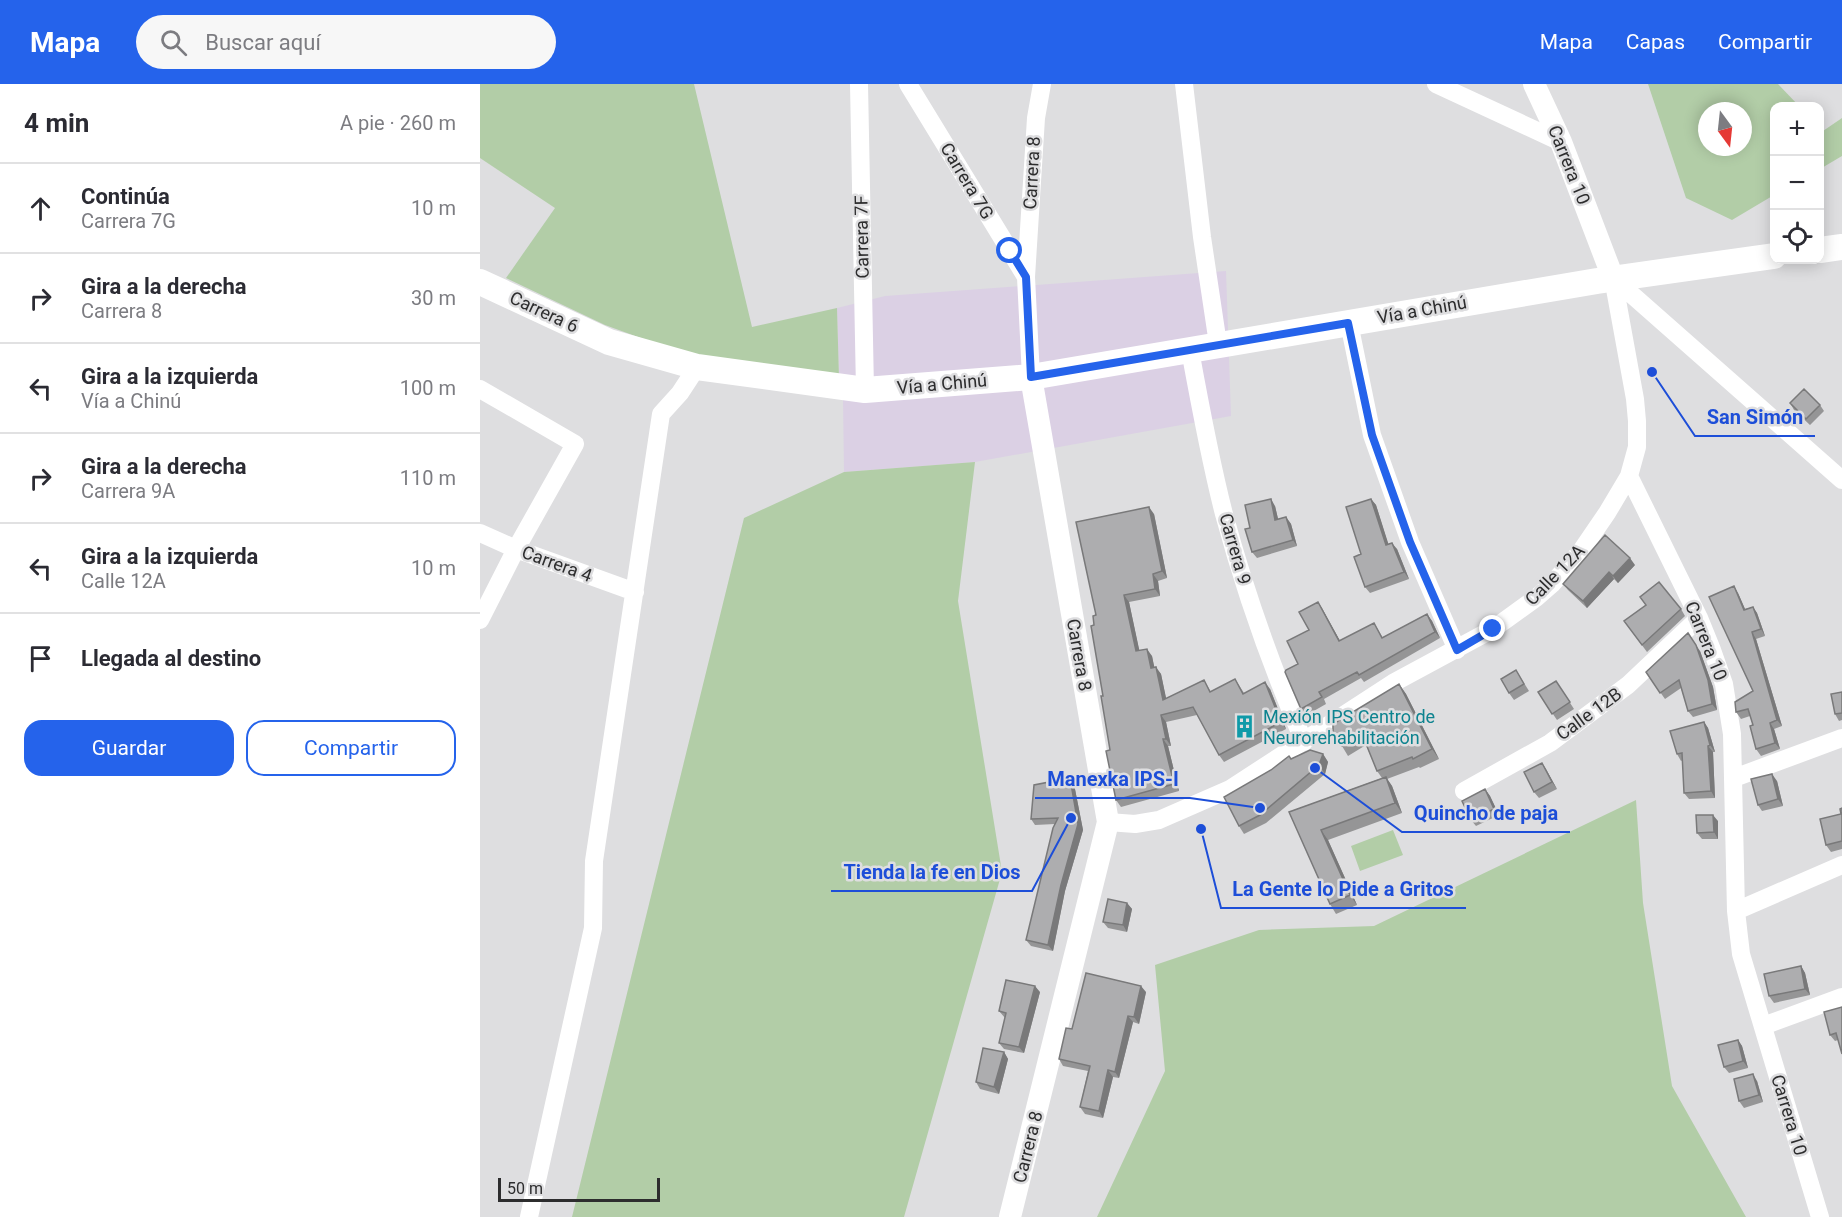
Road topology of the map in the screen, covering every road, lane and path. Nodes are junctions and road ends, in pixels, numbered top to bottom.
1 (859, 84) edge
2 (908, 84) edge
3 (1042, 84) edge
4 (1184, 84) edge
5 (1436, 84) edge
6 (1534, 84) edge
7 (1561, 142) junction
8 (1842, 246) edge
9 (1824, 249) edge
10 (1770, 257) edge
11 (1026, 277) junction
12 (1613, 278) junction
13 (480, 282) edge
14 (1348, 323) junction
15 (609, 342) joint
16 (1218, 344) junction
17 (1190, 350) junction
18 (697, 367) junction
19 (1031, 377) junction
20 (480, 389) edge
21 (865, 390) junction
22 (1629, 476) junction
23 (1842, 480) edge
24 (480, 533) edge
25 (516, 549) junction
26 (635, 592) junction
27 (1699, 618) junction
28 (480, 620) edge
29 (1457, 650) junction
30 (1842, 738) edge
31 (1304, 742) junction
32 (1734, 778) junction
33 (1464, 791) dead end
34 (1107, 822) junction
35 (1842, 865) edge
36 (1736, 911) junction
37 (1842, 997) edge
38 (1763, 1026) junction
39 (529, 1217) edge
40 (1010, 1217) edge
41 (1820, 1217) edge

1 - 21 street, Carrera 7F
2 - 11 street, Carrera 7G
3 - 11 street, Carrera 8
4 - 16 street
5 - 7 street
6 - 7 street, Carrera 10
7 - 12 street, Carrera 10
8 - 9 main road
10 - 12 main road, Vía a Chinú
11 - 19 street, Carrera 8
12 - 14 main road, Vía a Chinú
12 - 22 street, Carrera 10
12 - 23 street
13 - 15 main road, Carrera 6
14 - 16 main road, Vía a Chinú
14 - 29 street
15 - 18 main road, Vía a Chinú
16 - 17 main road, Vía a Chinú
17 - 19 main road, Vía a Chinú
17 - 31 street, Carrera 9
18 - 21 main road, Vía a Chinú
18 - 26 street
19 - 21 main road, Vía a Chinú
19 - 34 street, Carrera 8
20 - 25 street
22 - 27 street, Carrera 10
22 - 29 street, Calle 12A
24 - 25 street, Carrera 4
25 - 26 street, Carrera 4
25 - 28 street
26 - 39 street
27 - 32 street, Carrera 10
27 - 33 street, Calle 12B
29 - 31 street, Calle 12A
30 - 32 street
31 - 34 street, Calle 12A
32 - 36 street, Carrera 10
34 - 40 street, Carrera 8
35 - 36 street
36 - 38 street, Carrera 10
37 - 38 street
38 - 41 street, Carrera 10

